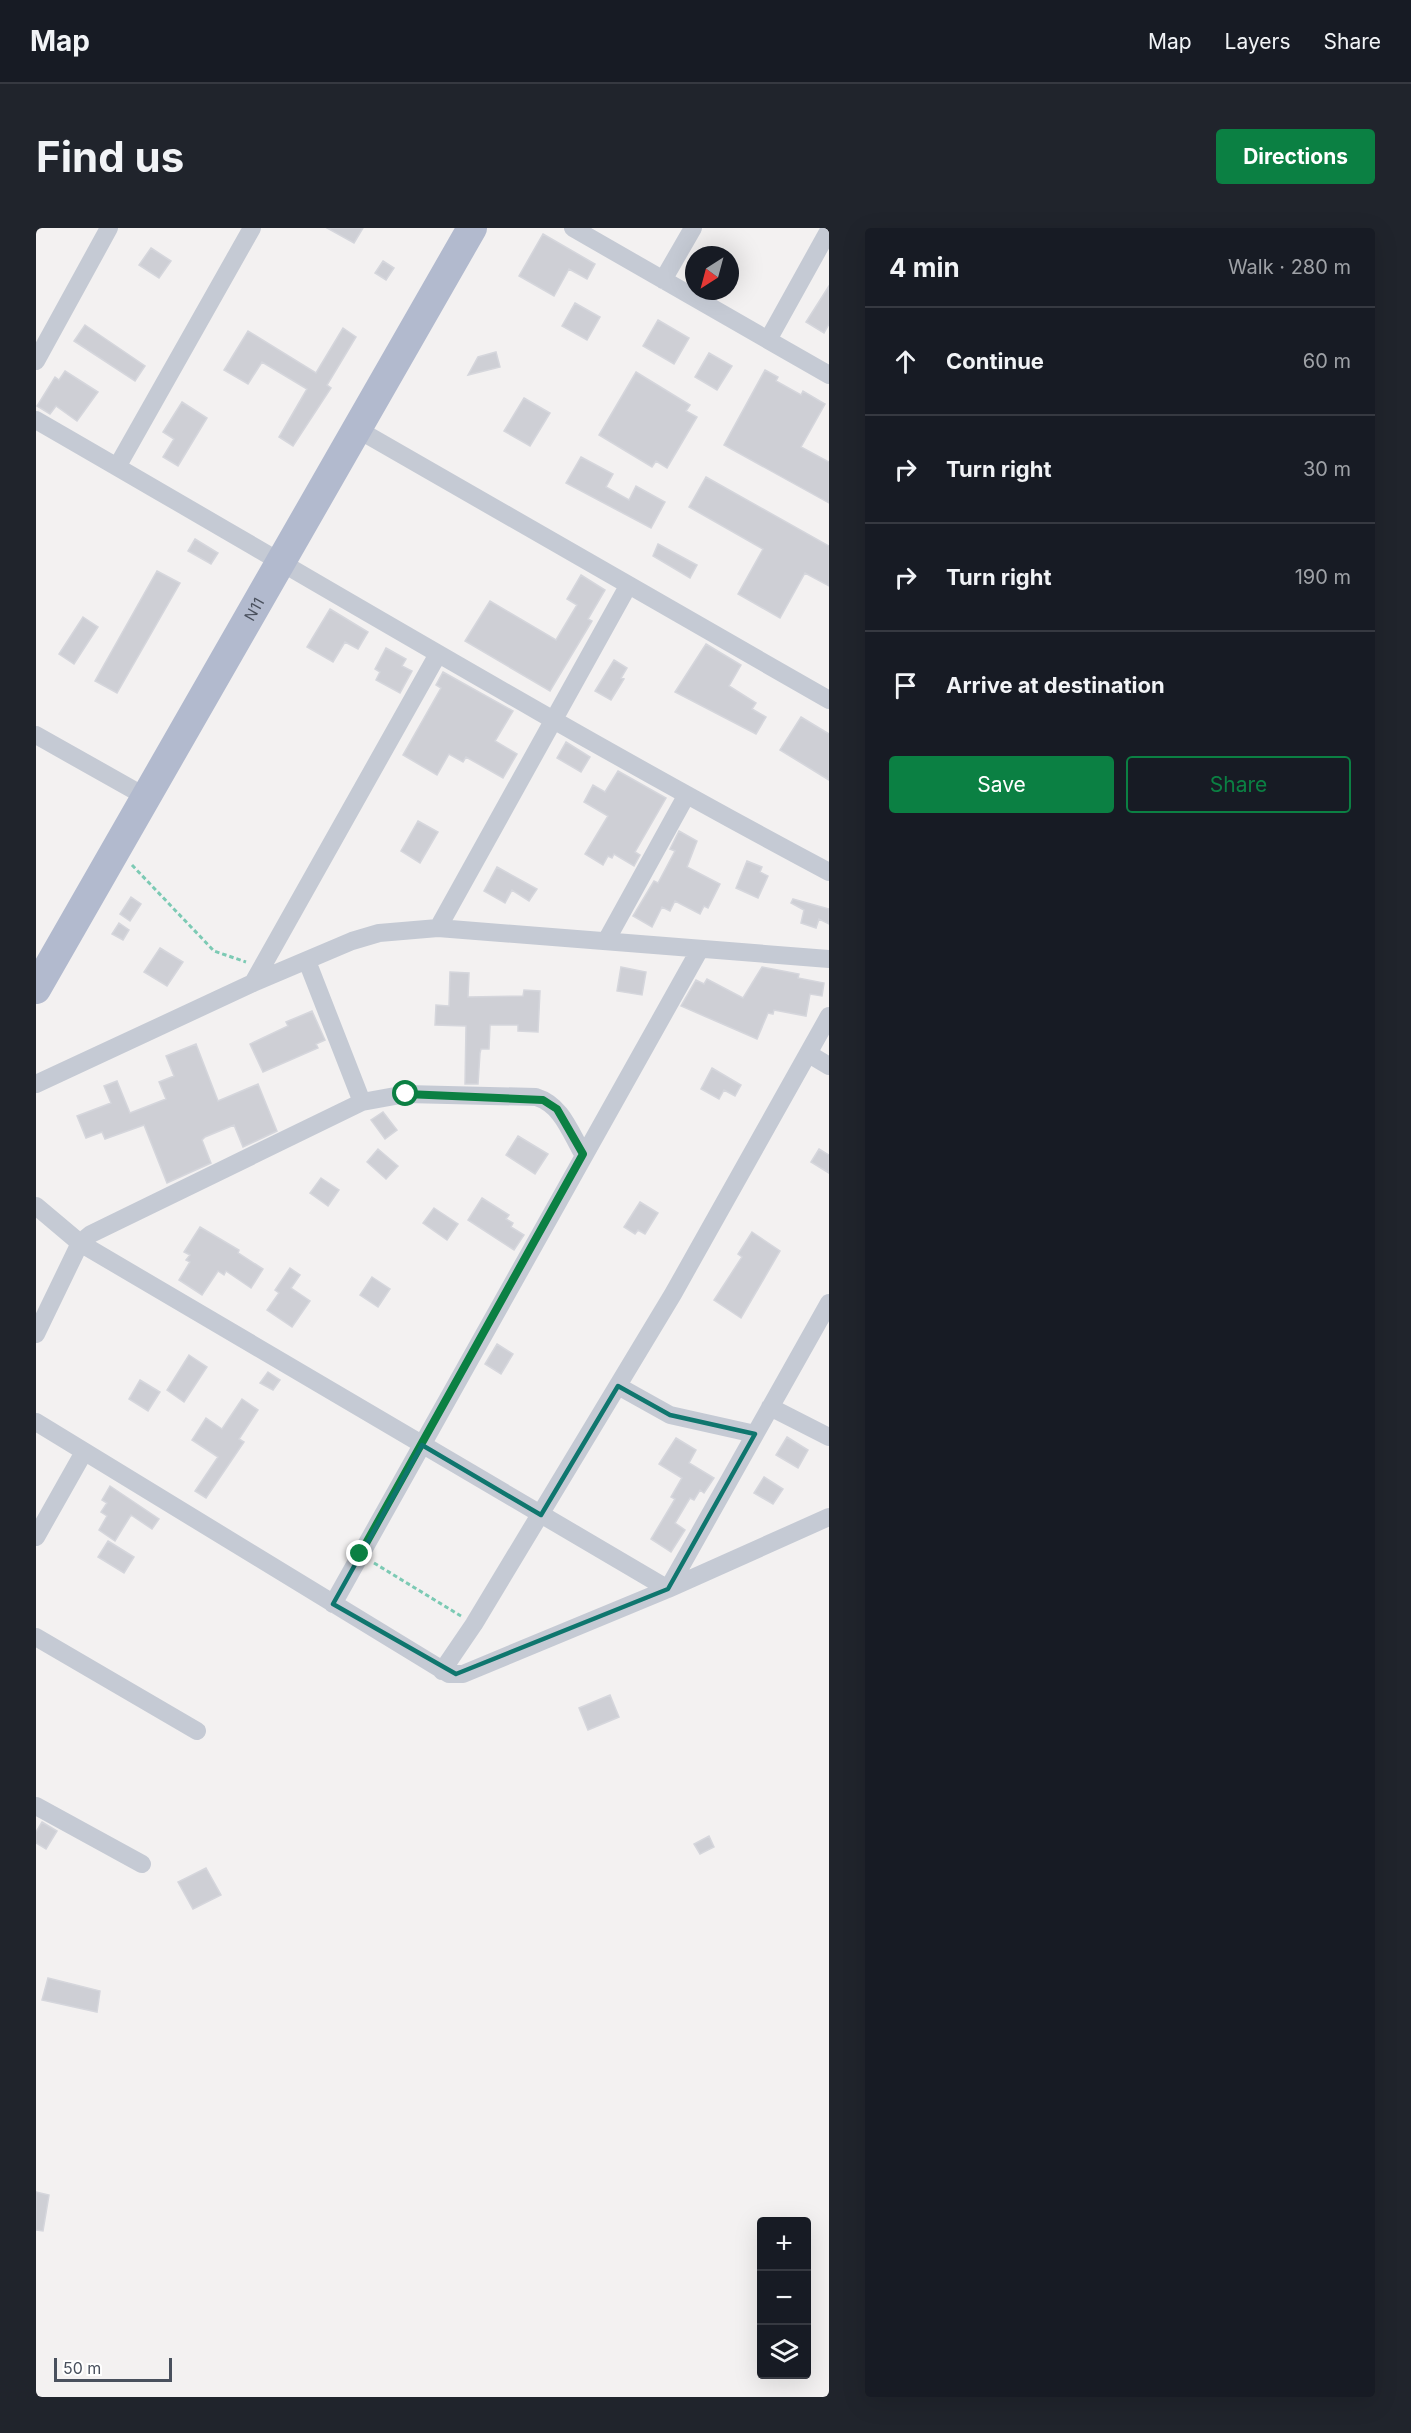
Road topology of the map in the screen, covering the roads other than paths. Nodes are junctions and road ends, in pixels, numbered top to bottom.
1 (110, 228) edge
2 (252, 228) edge
3 (472, 228) edge
4 (573, 228) edge
5 (693, 228) edge
6 (829, 230) edge
7 (663, 280) junction
8 (768, 340) junction
9 (36, 361) edge
10 (829, 375) edge
11 (36, 420) edge
12 (357, 429) junction
13 (117, 467) junction
14 (282, 562) junction
15 (628, 586) junction
16 (438, 654) junction
17 (829, 700) edge
18 (554, 721) junction
19 (36, 735) edge
20 (686, 796) junction
21 (146, 797) junction
22 (829, 872) edge
23 (438, 928) junction
24 (606, 941) junction
25 (700, 949) junction
26 (829, 958) edge
27 (307, 960) junction
28 (253, 983) junction
29 (36, 989) edge
30 (829, 1016) edge
31 (809, 1053) junction
32 (829, 1066) edge
33 (36, 1084) edge
34 (362, 1102) junction
35 (583, 1154) junction
36 (36, 1206) edge
37 (80, 1243) junction
38 (829, 1303) edge
39 (36, 1334) edge
40 (618, 1386) junction
41 (770, 1407) junction
42 (36, 1422) edge
43 (755, 1434) junction
44 (829, 1437) edge
45 (422, 1445) junction
46 (84, 1452) junction
47 (541, 1515) junction
48 (829, 1517) edge
49 (36, 1537) edge
50 (668, 1589) junction
51 (333, 1604) junction
52 (36, 1636) edge
53 (442, 1671) junction
54 (197, 1731) dead end
55 (36, 1806) edge
56 (142, 1864) dead end

1 - 9 street
2 - 13 street
3 - 12 main road, N11
4 - 7 street
5 - 7 street
6 - 8 street
7 - 8 street
8 - 10 street
11 - 13 street
12 - 14 main road, N11
12 - 15 street
13 - 14 street
14 - 16 street
14 - 21 main road, N11
15 - 17 street
15 - 18 street
16 - 18 street
16 - 28 street
18 - 20 street
18 - 23 street
19 - 21 street
20 - 22 street
20 - 24 street
21 - 29 main road, N11
23 - 24 street
23 - 27 street
24 - 25 street
25 - 26 street
25 - 35 street
27 - 28 street
27 - 34 street
28 - 33 street
30 - 31 street
31 - 32 street
31 - 40 street
34 - 35 street
34 - 37 street
35 - 45 street
36 - 37 street
37 - 39 street
37 - 45 street
38 - 41 street
40 - 43 street
40 - 47 street
41 - 43 street
41 - 44 street
42 - 46 street
43 - 50 street
45 - 47 street
45 - 51 street
46 - 49 street
46 - 51 street
47 - 50 street
47 - 53 street
48 - 50 street
50 - 53 street
51 - 53 street
52 - 54 street
55 - 56 street

